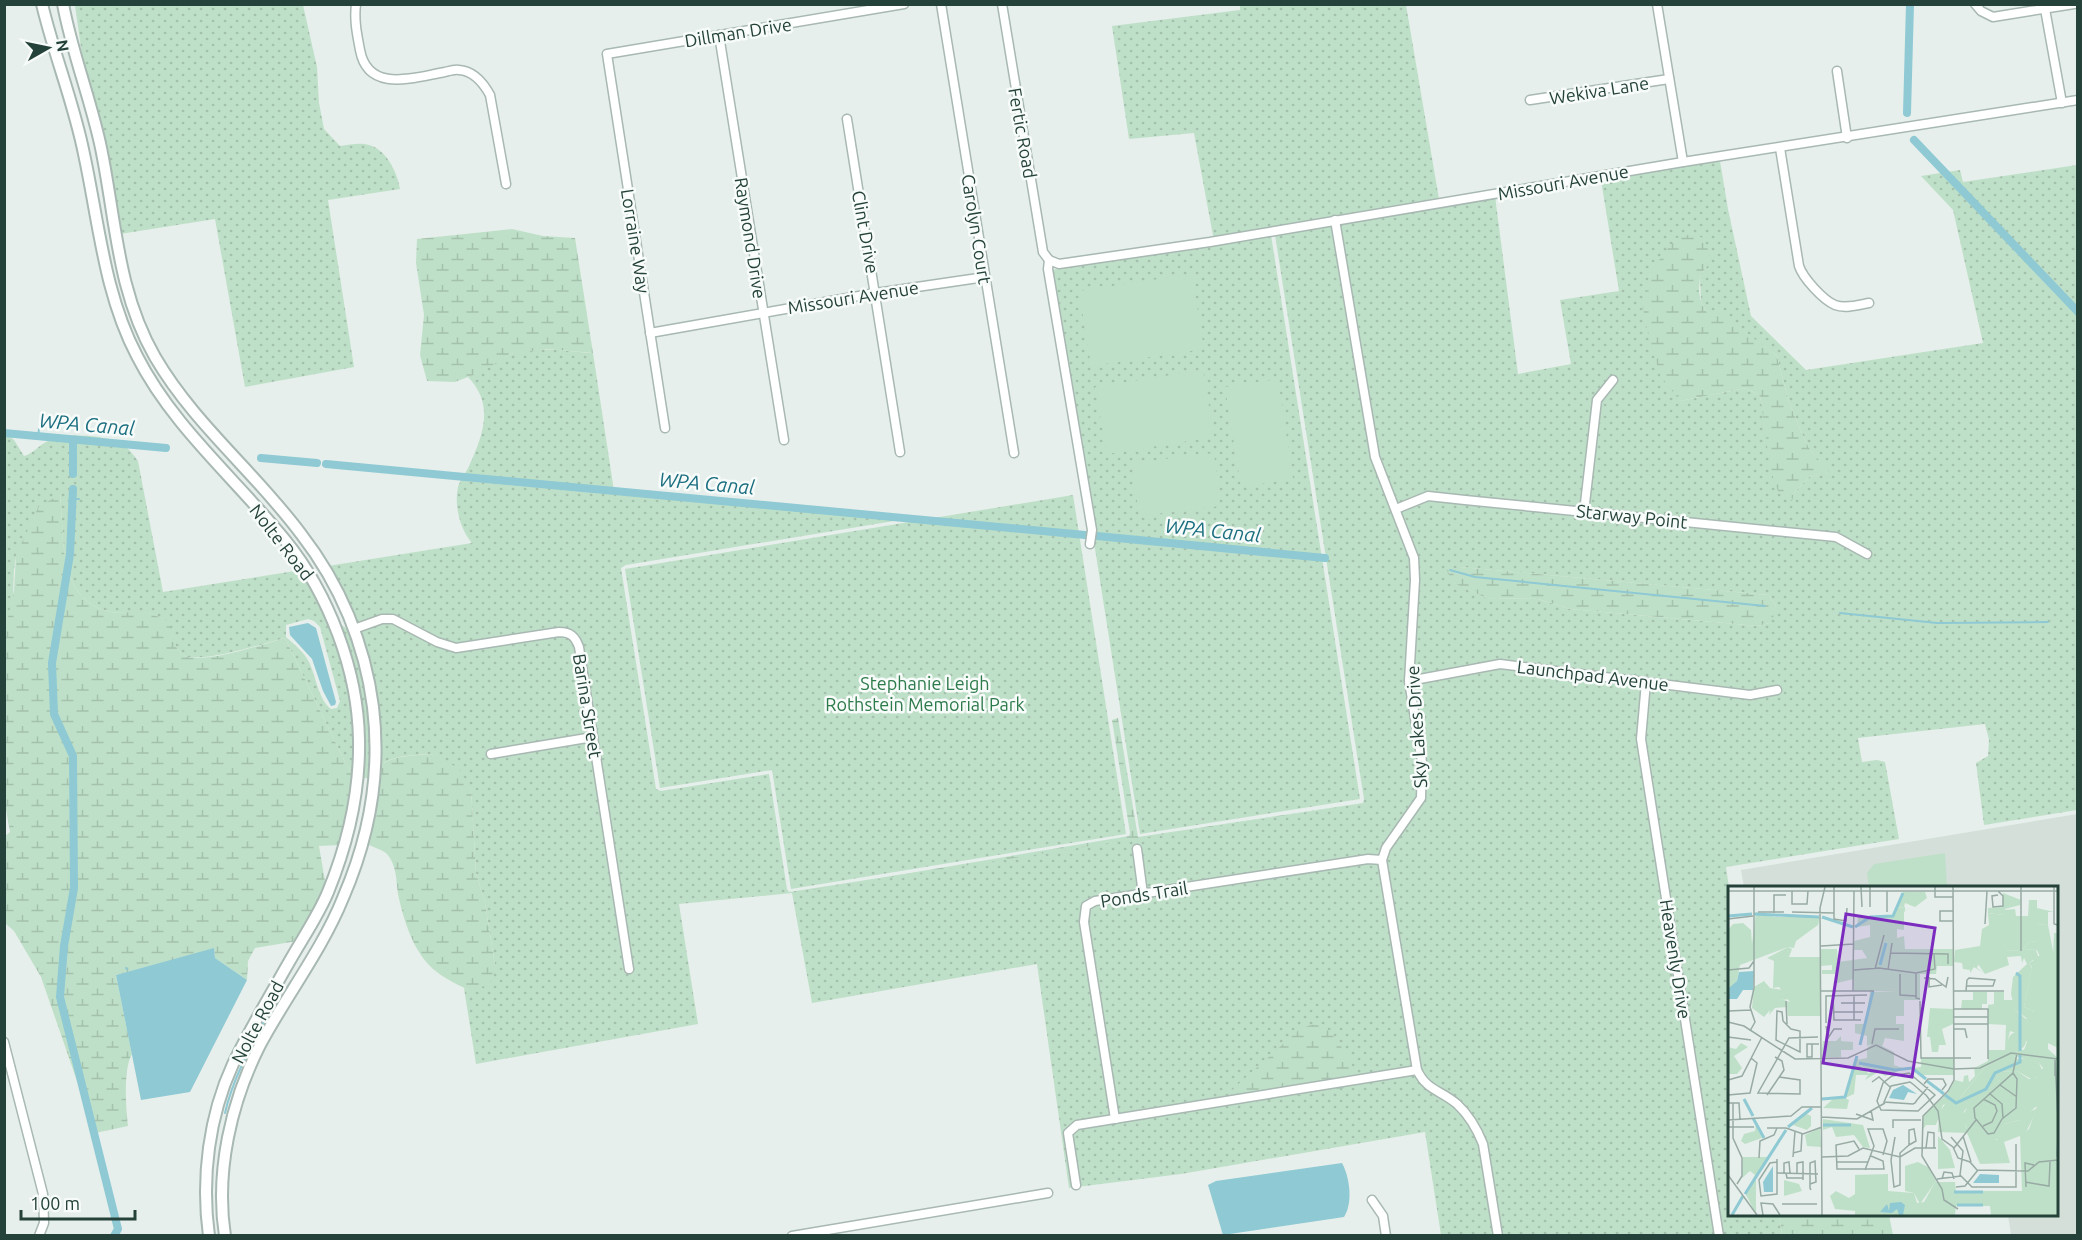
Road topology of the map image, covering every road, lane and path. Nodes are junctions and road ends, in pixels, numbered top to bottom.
1 (42, 4) edge
2 (63, 4) edge
3 (357, 4) edge
4 (904, 4) edge
5 (941, 4) edge
6 (1002, 4) edge
7 (1657, 4) edge
8 (1975, 4) edge
9 (2074, 4) edge
10 (2045, 9) junction
11 (718, 35) junction
12 (607, 54) joint
13 (1837, 72) dead end
14 (1669, 80) junction
15 (1530, 100) dead end
16 (2078, 100) edge
17 (2062, 103) junction
18 (847, 119) dead end
19 (1847, 138) junction
20 (1780, 148) junction
21 (1683, 162) junction
22 (506, 184) dead end
23 (1335, 220) junction
24 (1049, 260) junction
25 (985, 277) junction
26 (876, 293) junction
27 (1869, 303) dead end
28 (762, 312) junction
29 (650, 333) junction
30 (1613, 380) dead end
31 (180, 420) junction
32 (204, 424) junction
33 (665, 428) dead end
34 (784, 440) dead end
35 (203, 448) junction
36 (226, 449) junction
37 (900, 452) dead end
38 (1014, 453) dead end
39 (1396, 508) junction
40 (1584, 512) junction
41 (1090, 544) dead end
42 (1867, 554) dead end
43 (302, 564) junction
44 (354, 629) junction
45 (1409, 681) junction
46 (1646, 682) junction
47 (1777, 690) dead end
48 (592, 737) junction
49 (491, 754) dead end
50 (1137, 849) dead end
51 (1382, 860) junction
52 (1143, 894) junction
53 (629, 969) dead end
54 (4, 1042) edge
55 (1417, 1070) junction
56 (1114, 1119) junction
57 (1076, 1185) dead end
58 (1048, 1193) dead end
59 (1372, 1200) dead end
60 (39, 1236) edge
61 (209, 1236) edge
62 (225, 1236) edge
63 (792, 1236) edge
64 (1386, 1236) edge
65 (1498, 1236) edge
66 (1719, 1236) edge

1 - 31 street, Nolte Road
2 - 32 street, Nolte Road
3 - 22 street
4 - 11 street, Dillman Drive
5 - 25 street, Carolyn Court
6 - 24 street, Fertic Road
7 - 14 street
8 - 10 street
9 - 10 street
10 - 17 street
11 - 12 street, Dillman Drive
11 - 28 street, Raymond Drive
12 - 29 street, Lorraine Way
13 - 19 street
14 - 15 street, Wekiva Lane
14 - 21 street
16 - 17 street, Missouri Avenue
17 - 19 street, Missouri Avenue
18 - 26 street, Clint Drive
19 - 20 street, Missouri Avenue
20 - 21 street, Missouri Avenue
20 - 27 street
21 - 23 street, Missouri Avenue
23 - 24 street, Missouri Avenue
23 - 39 street, Sky Lakes Drive
24 - 41 street, Fertic Road
25 - 26 street, Missouri Avenue
25 - 38 street, Carolyn Court
26 - 28 street, Missouri Avenue
26 - 37 street, Clint Drive
28 - 29 street, Missouri Avenue
28 - 34 street, Raymond Drive
29 - 33 street, Lorraine Way
30 - 40 street
31 - 32 street
31 - 35 street, Nolte Road
32 - 36 street, Nolte Road
35 - 36 street
35 - 43 street, Nolte Road
36 - 44 street, Nolte Road
39 - 40 street, Starway Point
39 - 45 street, Sky Lakes Drive
40 - 42 street, Starway Point
43 - 44 street
43 - 61 street, Nolte Road
44 - 48 street, Barina Street
44 - 62 street, Nolte Road
45 - 46 street, Launchpad Avenue
45 - 51 street, Sky Lakes Drive
46 - 47 street, Launchpad Avenue
46 - 66 street, Heavenly Drive
48 - 49 street
48 - 53 street, Barina Street
50 - 52 street
51 - 52 street, Ponds Trail
51 - 55 street
52 - 56 street, Ponds Trail
54 - 60 street
55 - 56 street
55 - 65 street
56 - 57 street
58 - 63 street
59 - 64 street

